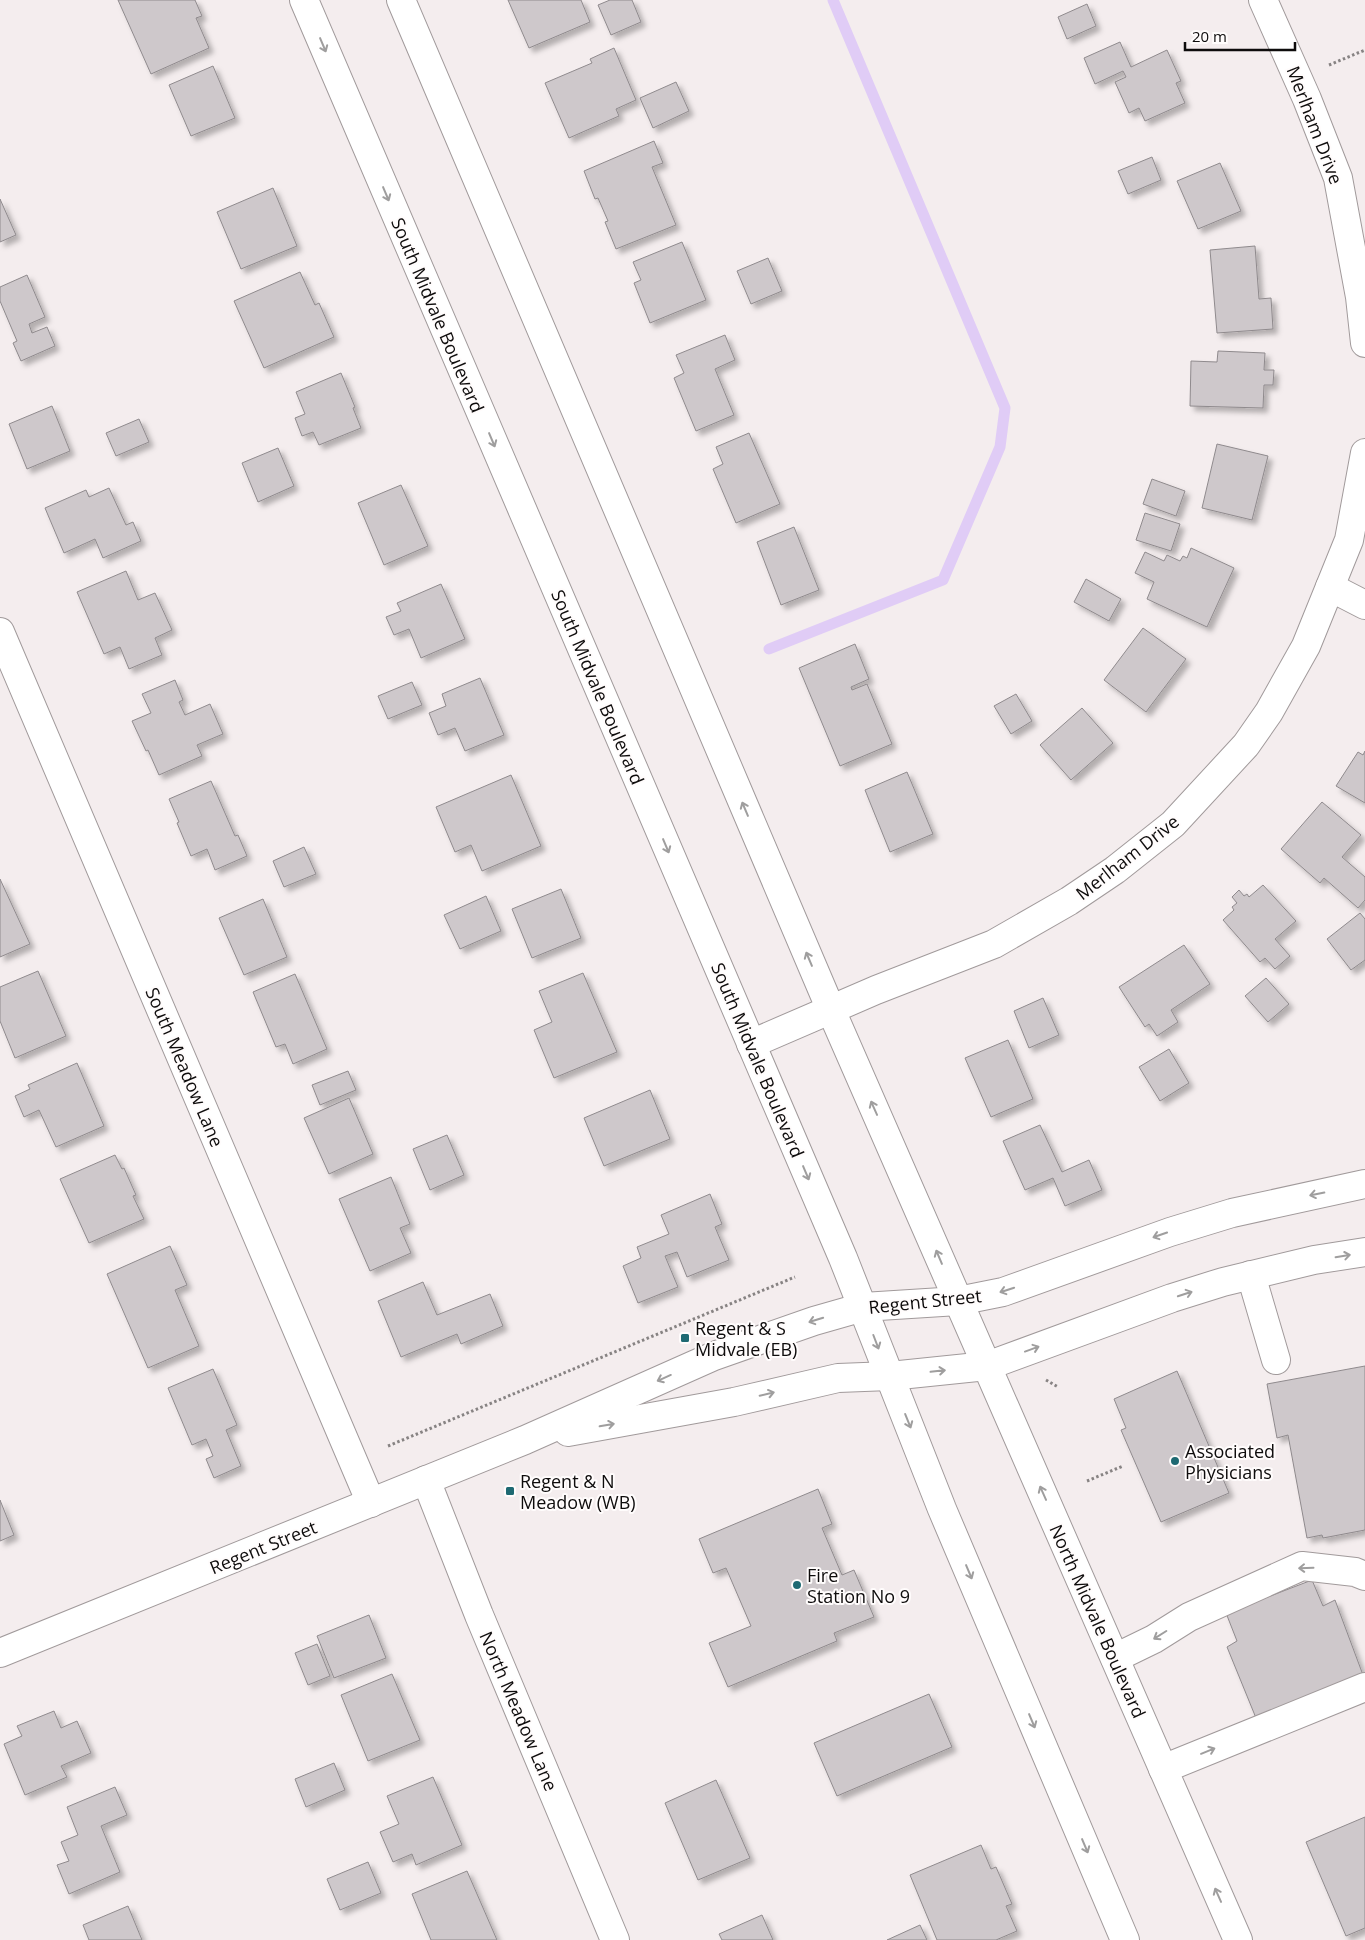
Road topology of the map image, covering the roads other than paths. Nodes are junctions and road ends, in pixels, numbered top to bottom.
1 (304, 0) edge
2 (401, 0) edge
3 (1263, 0) edge
4 (1365, 343) edge
5 (1365, 453) edge
6 (1330, 588) junction
7 (1365, 605) edge
8 (0, 632) edge
9 (831, 1010) junction
10 (751, 1044) junction
11 (1365, 1184) edge
12 (1365, 1252) edge
13 (1251, 1276) junction
14 (958, 1301) junction
15 (863, 1307) junction
16 (1276, 1360) dead end
17 (987, 1366) junction
18 (890, 1376) junction
19 (525, 1440) junction
20 (426, 1480) junction
21 (371, 1503) junction
22 (1360, 1574) edge
23 (0, 1653) edge
24 (1115, 1658) junction
25 (1365, 1686) edge
26 (1163, 1769) junction
27 (615, 1940) edge
28 (1125, 1940) edge
29 (1238, 1940) edge

1 -> 10 street, South Midvale Boulevard
9 -> 2 street
3 - 4 street, Merlham Drive
5 - 6 street, Merlham Drive
6 - 7 street
6 - 9 street, Merlham Drive
8 - 21 street, South Meadow Lane
9 - 10 street, Merlham Drive
14 -> 9 street
10 -> 15 street, South Midvale Boulevard
11 -> 14 street, Regent Street
13 -> 12 street, Regent Street
13 - 16 street
17 -> 13 street, Regent Street
14 - 15 street, Regent Street
14 - 17 street, North Midvale Boulevard
15 -> 18 street, South Midvale Boulevard
15 -> 19 street, Regent Street
18 -> 17 street, Regent Street
24 -> 17 street, North Midvale Boulevard
19 -> 18 street, Regent Street
18 -> 28 street
19 - 20 street, Regent Street
20 - 21 street, Regent Street
20 - 27 street, North Meadow Lane
21 - 23 street, Regent Street
22 -> 24 street
24 - 26 street, North Midvale Boulevard
26 -> 25 street
29 -> 26 street, North Midvale Boulevard

